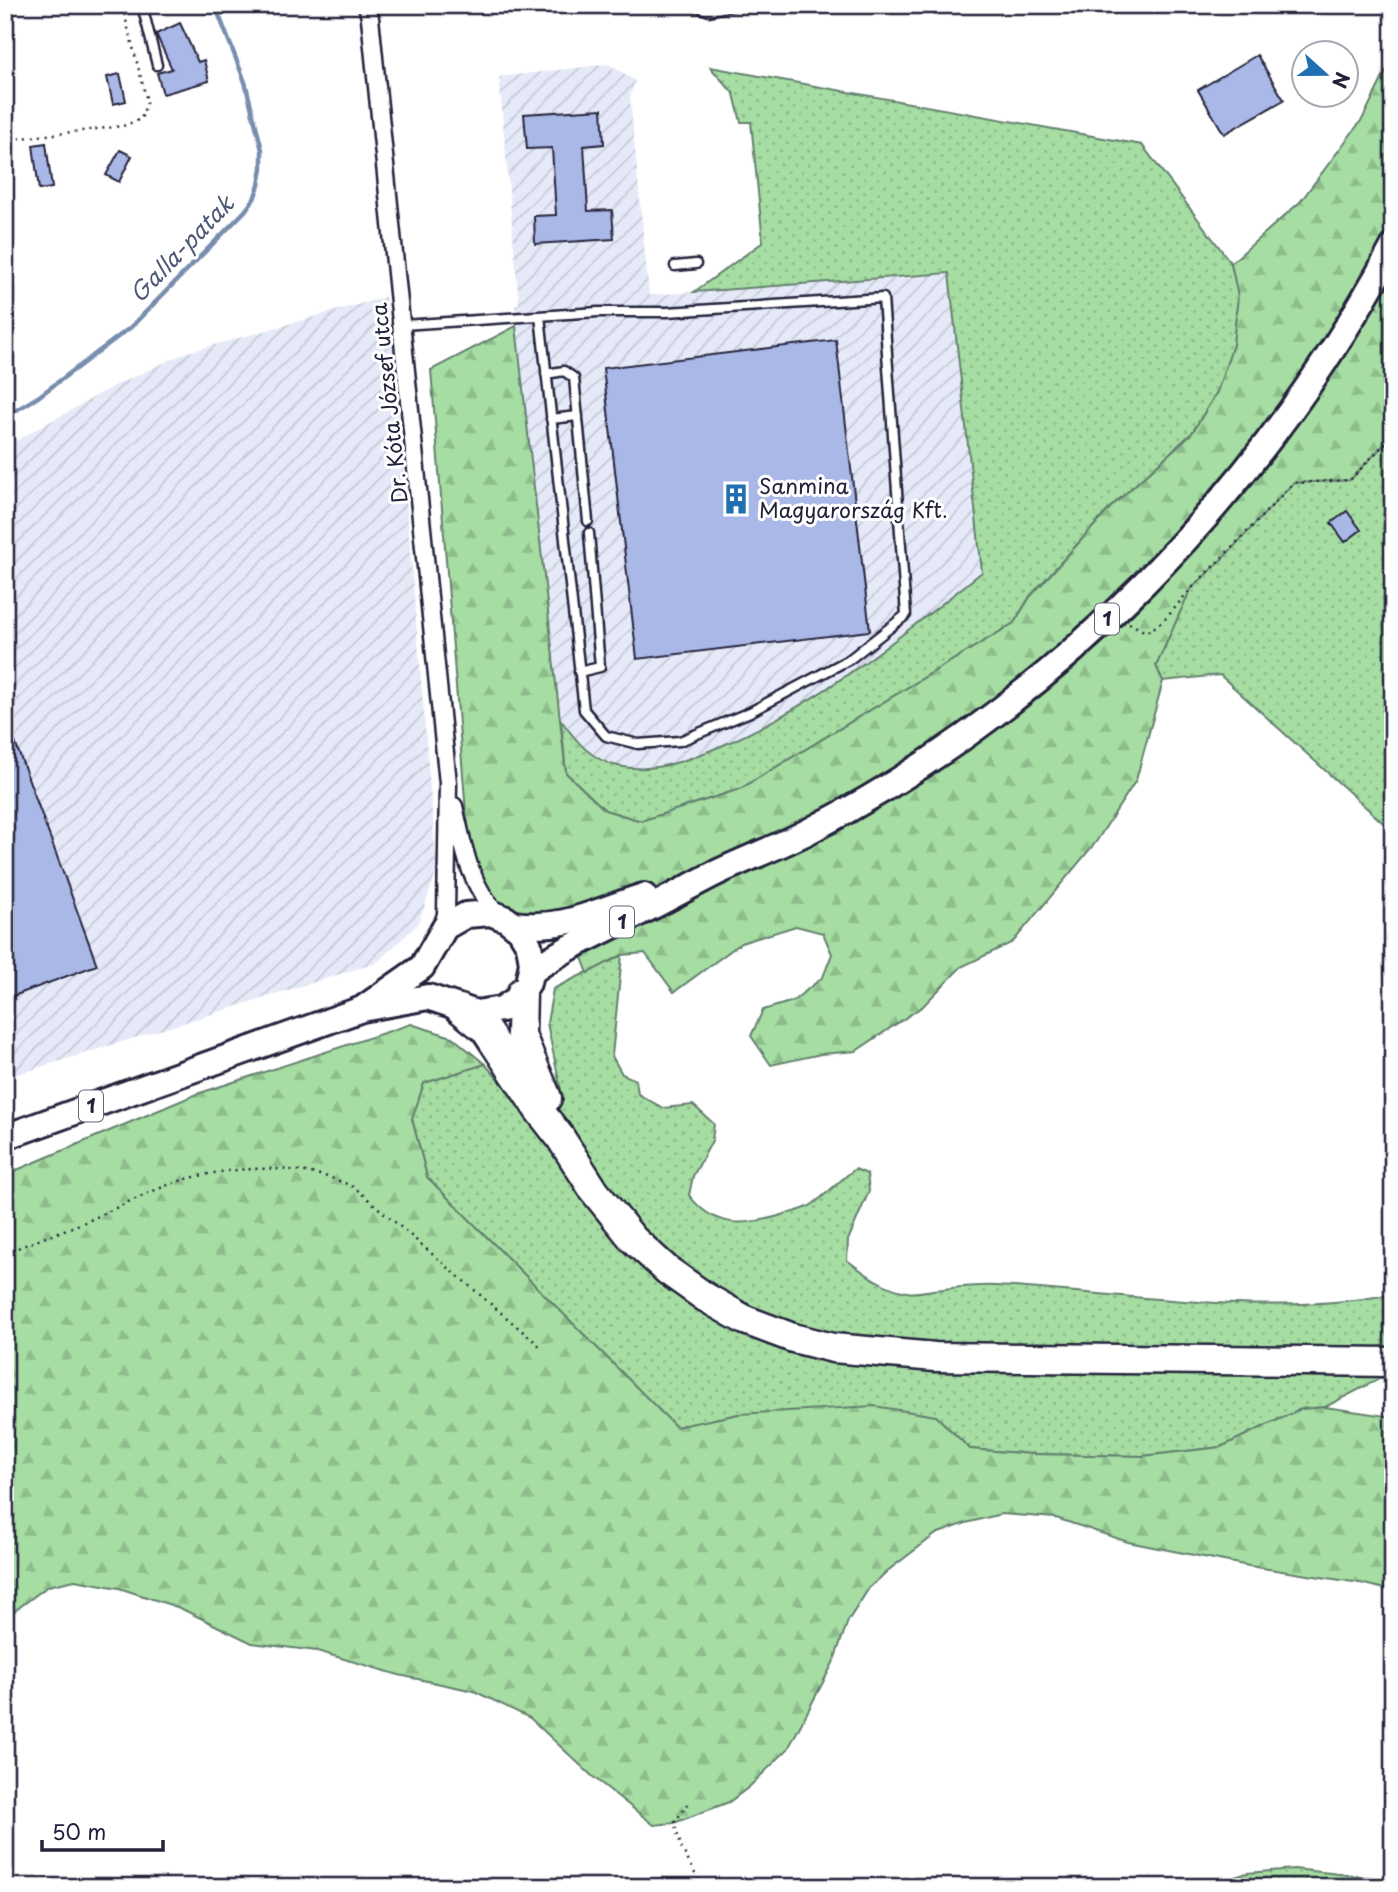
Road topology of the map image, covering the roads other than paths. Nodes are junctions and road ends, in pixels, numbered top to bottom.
1 (142, 5) edge
2 (694, 5) edge
3 (734, 5) edge
4 (370, 10) edge
5 (157, 65) dead end
6 (1393, 247) edge
7 (696, 264) dead end
8 (675, 266) dead end
9 (540, 316) junction
10 (403, 325) junction
11 (546, 374) junction
12 (578, 416) junction
13 (551, 419) junction
14 (588, 521) dead end
15 (589, 533) dead end
16 (579, 672) junction
17 (449, 783) junction
18 (715, 874) junction
19 (506, 920) junction
20 (436, 942) junction
21 (527, 982) junction
22 (362, 1009) junction
23 (460, 1009) junction
24 (5, 1137) edge
25 (560, 1137) junction
26 (1393, 1362) edge

1 - 5 lane
2 - 3 lane
4 - 10 street, Dr. Kóta József utca
6 - 18 main road, 1
7 - 8 lane
9 - 10 lane
9 - 11 lane
9 - 16 lane
10 - 17 street, Dr. Kóta József utca
11 - 12 lane
11 - 13 lane
12 - 13 lane
12 - 14 lane
13 - 16 lane
15 - 16 lane
17 - 19 street
17 - 20 street
18 - 19 main road, 1
18 - 21 main road, 1
19 - 20 main road, 1
19 - 21 main road
20 - 22 main road, 1
20 - 23 main road
21 - 23 main road, 1
21 - 25 highway
22 - 23 main road, 1
22 - 24 main road, 1
23 - 25 highway
25 - 26 highway

